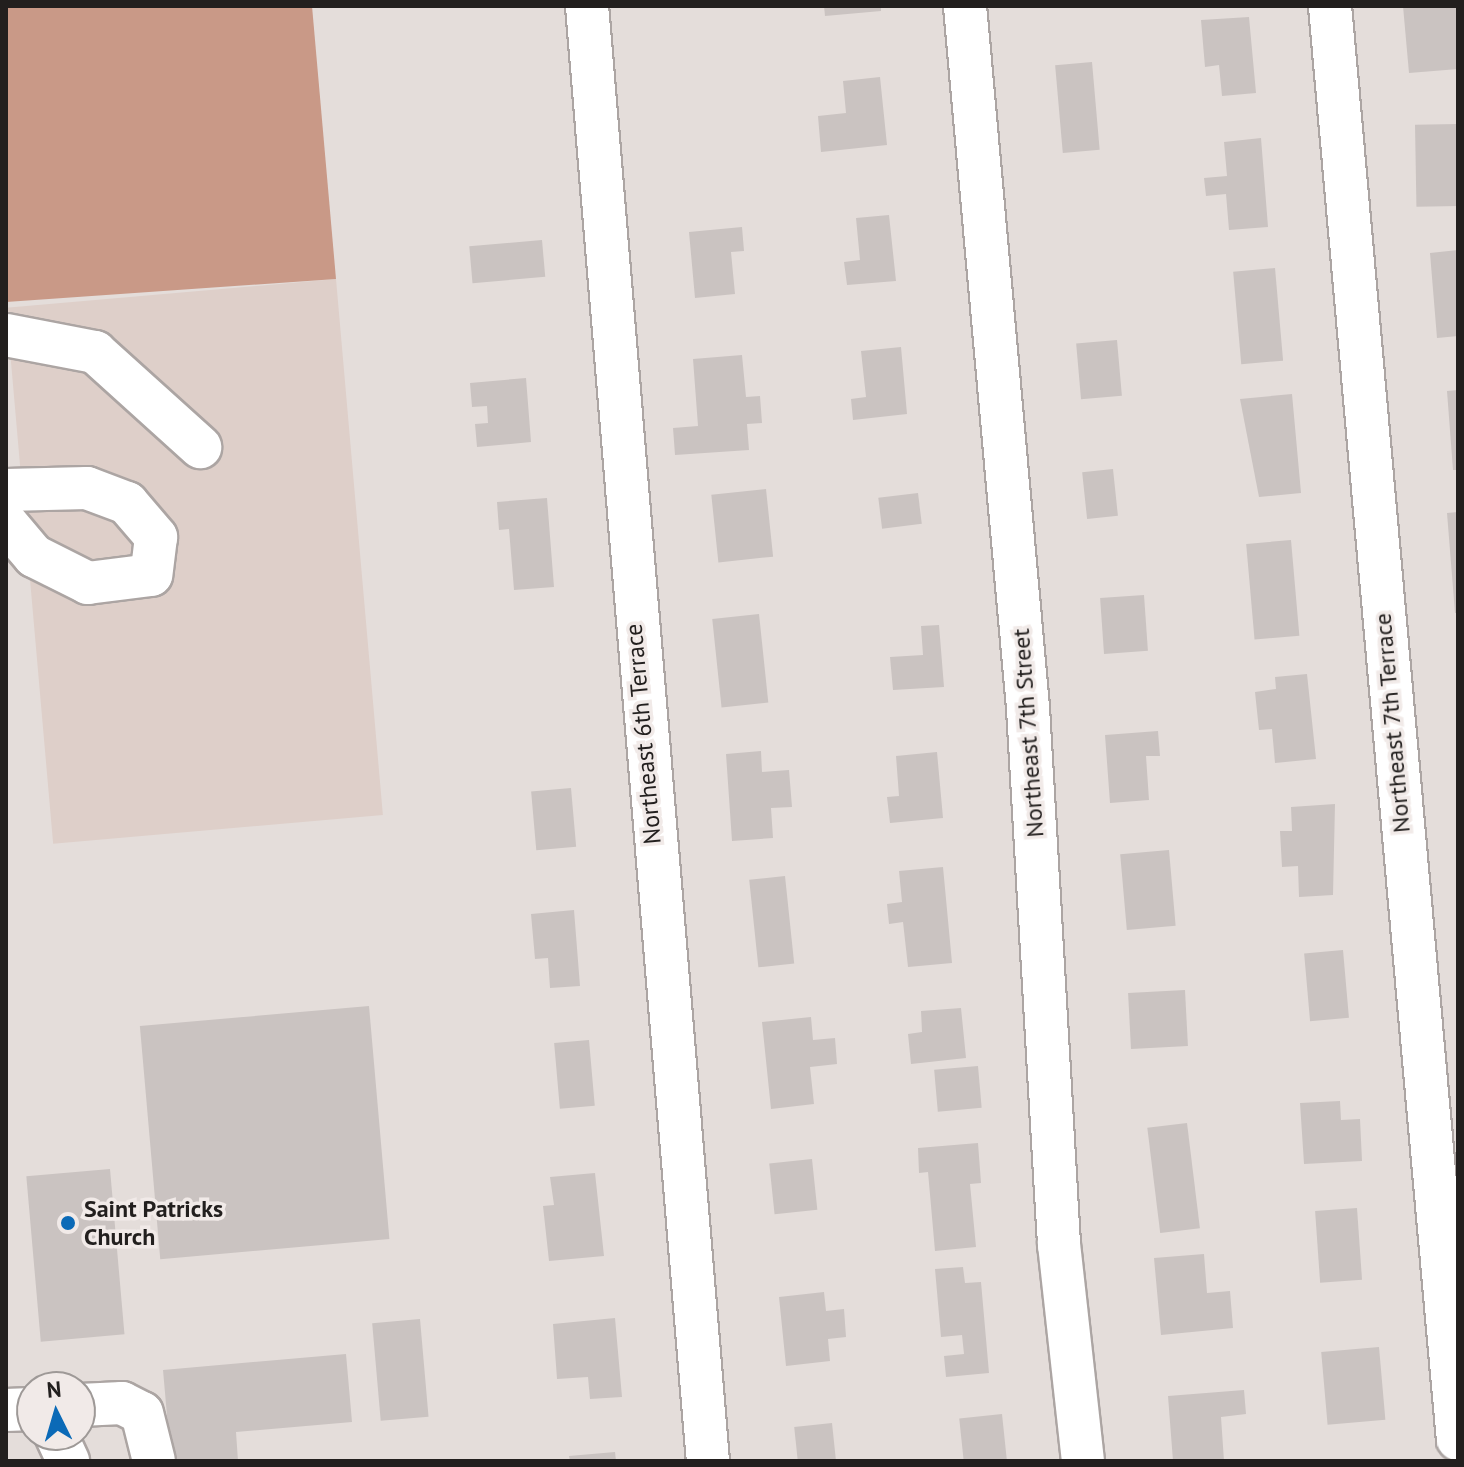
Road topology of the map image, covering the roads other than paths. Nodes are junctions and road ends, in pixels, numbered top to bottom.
1 (587, 6) edge
2 (965, 6) edge
3 (1330, 6) edge
4 (6, 335) edge
5 (200, 447) dead end
6 (6, 490) edge
7 (6, 523) edge
8 (96, 1404) edge
9 (1458, 1439) edge
10 (154, 1461) edge
11 (708, 1461) edge
12 (1083, 1461) edge

1 - 11 street, Northeast 6th Terrace
2 - 12 street, Northeast 7th Street
3 - 9 street, Northeast 7th Terrace
4 - 5 street
6 - 7 street
8 - 10 street

